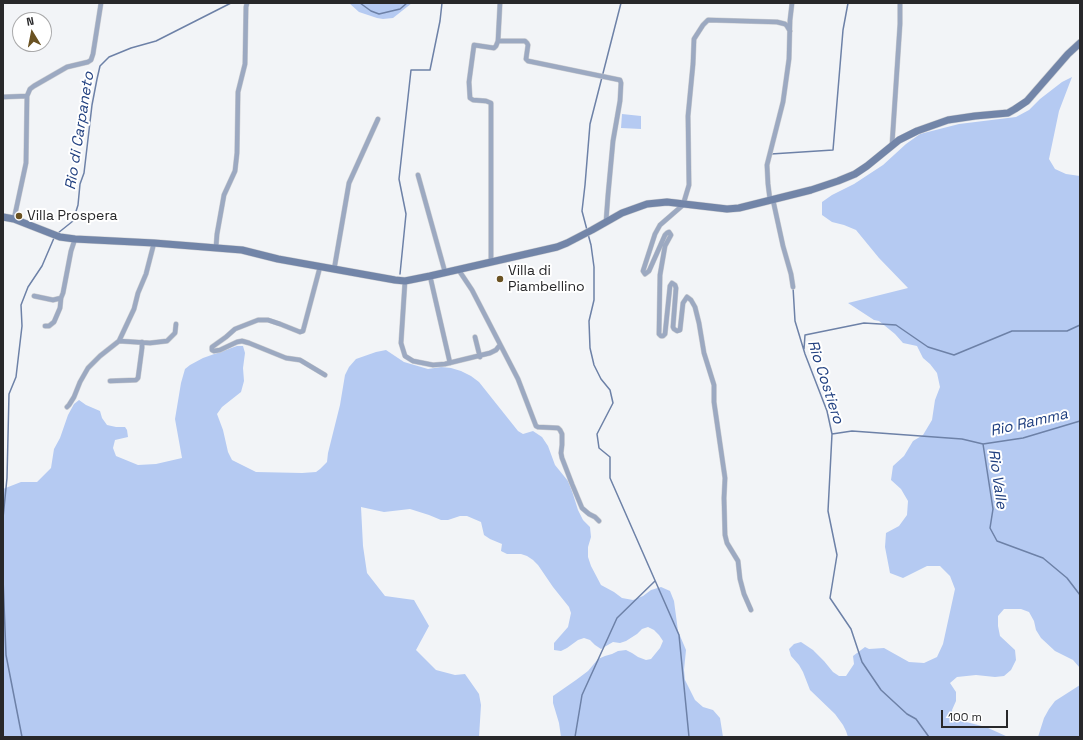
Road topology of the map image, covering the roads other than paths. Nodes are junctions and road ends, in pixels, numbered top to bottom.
1 (101, 3) edge
2 (247, 3) edge
3 (500, 3) edge
4 (792, 3) edge
5 (900, 3) edge
6 (790, 31) junction
7 (498, 41) junction
8 (1080, 43) edge
9 (27, 96) junction
10 (3, 97) edge
11 (378, 119) dead end
12 (892, 145) junction
13 (418, 175) dead end
14 (772, 200) junction
15 (685, 203) junction
16 (3, 217) edge
17 (14, 219) junction
18 (606, 222) junction
19 (75, 239) junction
20 (154, 243) junction
21 (216, 247) junction
22 (490, 262) junction
23 (320, 267) junction
24 (458, 269) junction
25 (334, 270) junction
26 (445, 272) junction
27 (430, 276) junction
28 (405, 281) junction
29 (793, 287) dead end
30 (34, 296) dead end
31 (61, 298) junction
32 (176, 324) dead end
33 (45, 326) dead end
34 (475, 336) dead end
35 (119, 342) junction
36 (142, 342) junction
37 (500, 345) junction
38 (480, 356) junction
39 (450, 362) junction
40 (325, 375) dead end
41 (110, 381) dead end
42 (67, 407) dead end
43 (598, 521) dead end
44 (751, 610) dead end

1 - 9 street
2 - 21 street
3 - 7 street
4 - 6 street
5 - 12 street
6 - 14 street
6 - 15 street
7 - 18 street
7 - 22 street
8 - 12 main road
9 - 10 street
9 - 17 street
11 - 25 street
12 - 14 main road
13 - 26 street
14 - 15 main road
14 - 29 street
15 - 18 main road
15 - 44 street
16 - 17 main road
17 - 19 main road
18 - 22 main road
19 - 20 main road
19 - 31 street
20 - 21 main road
20 - 35 street
21 - 23 main road
22 - 24 main road
23 - 25 main road
23 - 40 street
24 - 26 main road
24 - 37 street
25 - 28 main road
26 - 27 main road
27 - 28 main road
27 - 39 street
28 - 39 street
30 - 31 street
31 - 33 street
32 - 36 street
34 - 38 street
35 - 36 street
35 - 42 street
36 - 41 street
37 - 38 street
37 - 43 street
38 - 39 street

